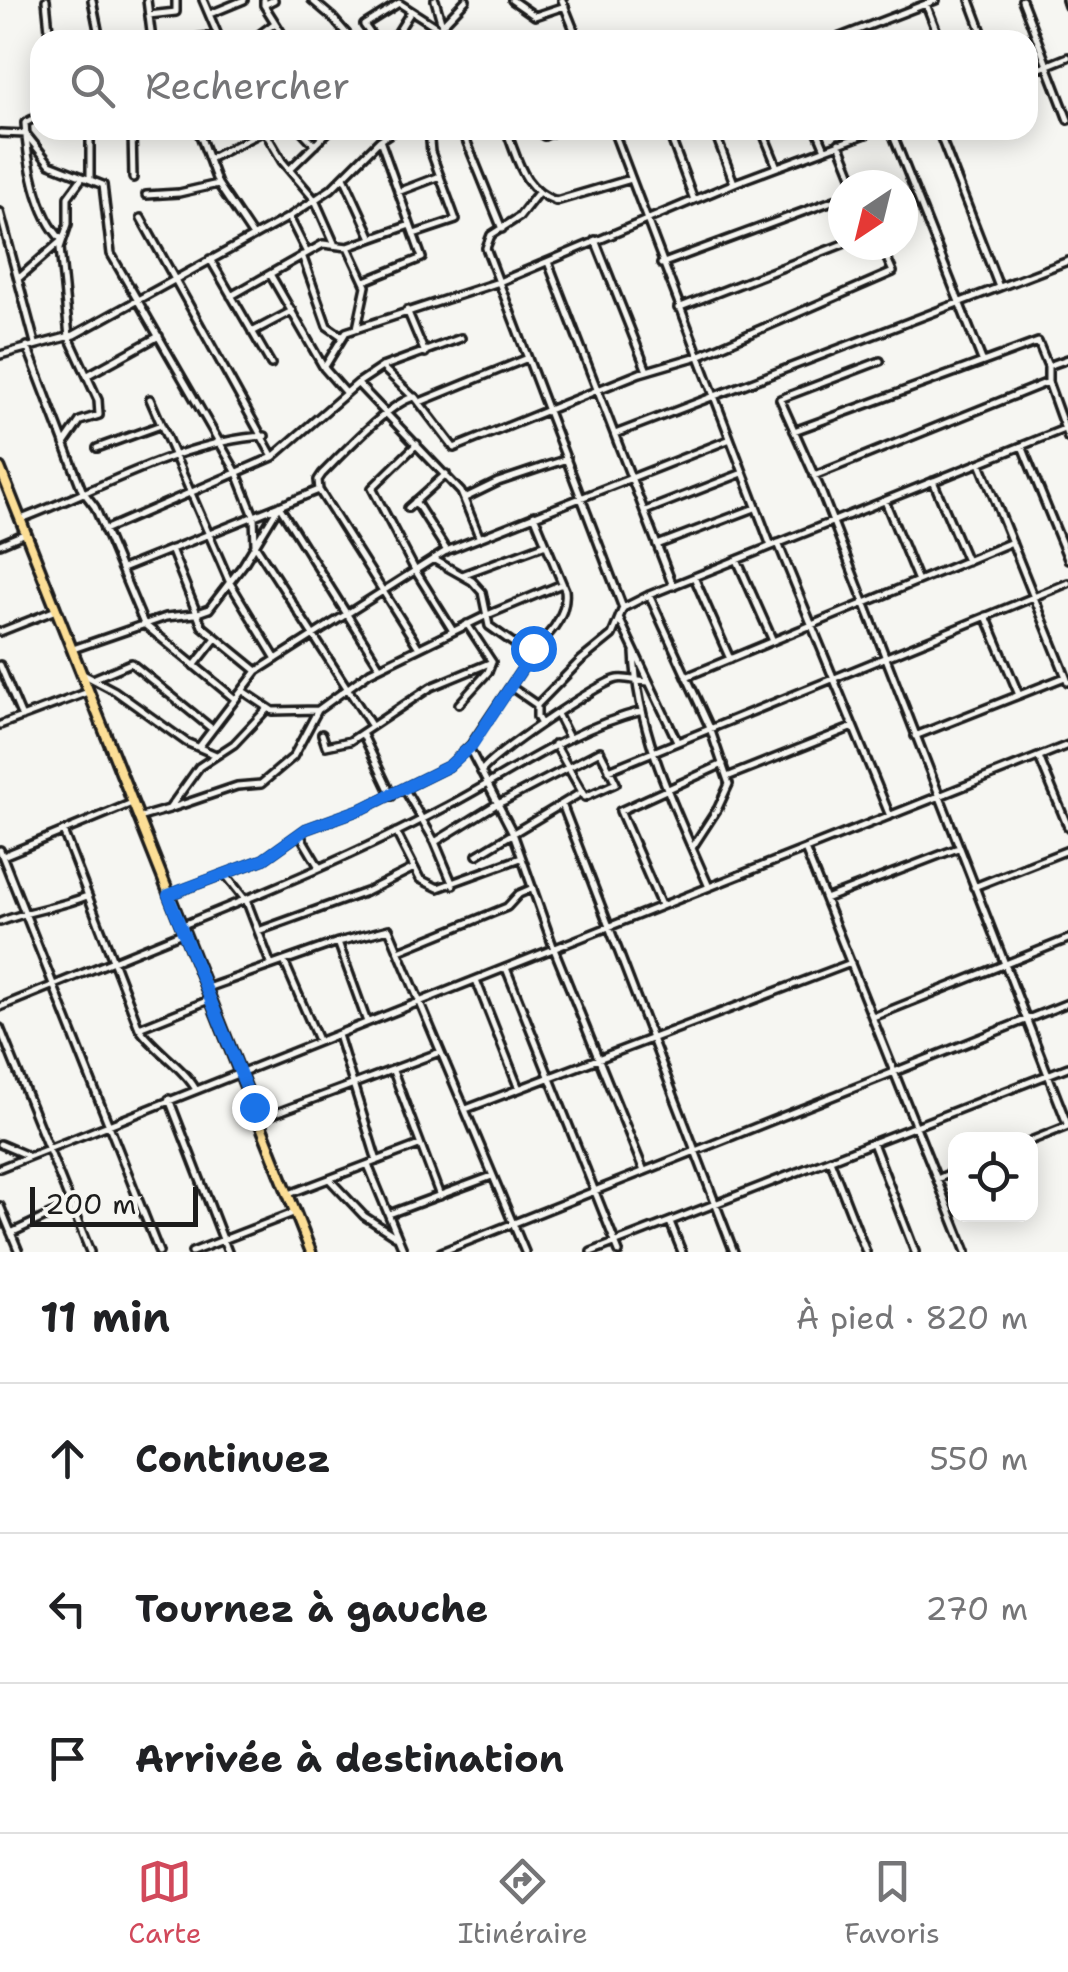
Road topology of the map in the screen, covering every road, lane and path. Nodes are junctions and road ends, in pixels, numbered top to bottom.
1 (46, 0) edge
2 (92, 0) edge
3 (146, 0) edge
4 (176, 0) edge
5 (203, 0) edge
6 (244, 0) edge
7 (274, 0) edge
8 (312, 0) edge
9 (435, 0) edge
10 (466, 0) edge
11 (512, 0) edge
12 (936, 0) edge
13 (970, 0) edge
14 (1022, 0) edge
15 (231, 2) edge
16 (264, 3) edge
17 (564, 3) edge
18 (926, 4) junction
19 (411, 12) junction
20 (209, 15) junction
21 (149, 16) junction
22 (275, 23) junction
23 (440, 27) junction
24 (49, 30) edge
25 (98, 30) edge
26 (151, 30) edge
27 (215, 30) edge
28 (266, 30) edge
29 (280, 30) edge
30 (343, 30) edge
31 (368, 30) edge
32 (400, 30) edge
33 (437, 30) edge
34 (572, 30) edge
35 (858, 30) edge
36 (936, 30) edge
37 (981, 30) edge
38 (1033, 30) edge
39 (1038, 42) edge
40 (1068, 58) edge
41 (1047, 66) junction
42 (1038, 69) edge
43 (1067, 116) edge
44 (30, 121) edge
45 (0, 133) edge
46 (26, 134) junction
47 (30, 139) edge
48 (31, 140) edge
49 (90, 140) edge
50 (132, 140) edge
51 (202, 140) edge
52 (246, 140) edge
53 (270, 140) edge
54 (309, 140) edge
55 (319, 140) edge
56 (380, 140) joint
57 (429, 140) edge
58 (466, 140) edge
59 (510, 140) edge
60 (617, 140) edge
61 (672, 140) edge
62 (718, 140) edge
63 (766, 140) edge
64 (821, 140) edge
65 (850, 140) edge
66 (895, 140) edge
67 (942, 140) edge
68 (839, 144) junction
69 (314, 145) junction
70 (825, 149) junction
71 (209, 159) junction
72 (777, 167) junction
73 (291, 168) junction
74 (850, 170) edge
75 (440, 176) junction
76 (344, 177) junction
77 (82, 178) junction
78 (90, 178) junction
79 (133, 178) dead end
80 (631, 179) junction
81 (734, 183) junction
82 (218, 184) junction
83 (398, 192) junction
84 (537, 194) junction
85 (146, 195) dead end
86 (314, 200) junction
87 (694, 200) junction
88 (828, 203) edge
89 (0, 212) edge
90 (288, 217) junction
91 (141, 218) dead end
92 (646, 218) junction
93 (410, 225) junction
94 (502, 229) junction
95 (414, 234) junction
96 (253, 236) junction
97 (372, 238) junction
98 (62, 240) junction
99 (594, 240) junction
100 (334, 243) junction
101 (348, 247) junction
102 (828, 250) edge
103 (304, 254) junction
104 (210, 259) junction
105 (888, 260) edge
106 (548, 261) junction
107 (1068, 261) edge
108 (661, 264) junction
109 (270, 274) junction
110 (19, 278) junction
111 (175, 279) junction
112 (365, 281) junction
113 (498, 282) junction
114 (1000, 287) junction
115 (231, 296) junction
116 (138, 300) junction
117 (959, 302) junction
118 (678, 308) junction
119 (408, 310) junction
120 (292, 312) junction
121 (357, 328) junction
122 (252, 332) junction
123 (159, 336) junction
124 (69, 337) junction
125 (344, 337) junction
126 (461, 338) dead end
127 (36, 343) junction
128 (27, 346) junction
129 (425, 353) junction
130 (0, 355) edge
131 (698, 356) junction
132 (528, 358) junction
133 (1068, 358) edge
134 (982, 360) junction
135 (880, 361) dead end
136 (271, 364) dead end
137 (1048, 366) junction
138 (382, 367) junction
139 (324, 368) junction
140 (647, 371) junction
141 (88, 376) junction
142 (1048, 382) junction
143 (358, 383) junction
144 (598, 390) junction
145 (347, 394) junction
146 (412, 396) junction
147 (713, 398) junction
148 (150, 399) dead end
149 (420, 402) junction
150 (547, 408) junction
151 (388, 414) junction
152 (1065, 419) edge
153 (162, 425) junction
154 (1064, 429) junction
155 (794, 431) junction
156 (616, 434) junction
157 (264, 436) junction
158 (1068, 438) edge
159 (728, 440) junction
160 (220, 443) junction
161 (64, 444) junction
162 (417, 444) junction
163 (1022, 446) junction
164 (96, 448) dead end
165 (273, 457) junction
166 (176, 458) junction
167 (567, 459) junction
168 (980, 463) junction
169 (1, 471) edge
170 (237, 473) junction
171 (446, 474) junction
172 (741, 474) junction
173 (814, 476) junction
174 (632, 477) junction
175 (933, 481) junction
176 (319, 490) junction
177 (191, 492) junction
178 (85, 495) junction
179 (581, 496) junction
180 (465, 498) junction
181 (415, 501) junction
182 (885, 501) junction
183 (280, 506) junction
184 (408, 508) dead end
185 (754, 508) junction
186 (645, 511) junction
187 (534, 515) junction
188 (254, 516) junction
189 (21, 519) junction
190 (831, 522) junction
191 (104, 530) junction
192 (26, 532) junction
193 (209, 534) junction
194 (479, 536) junction
195 (1012, 542) junction
196 (0, 544) edge
197 (546, 544) junction
198 (254, 545) junction
199 (658, 545) junction
200 (775, 545) junction
201 (172, 549) junction
202 (447, 550) junction
203 (433, 559) junction
204 (1068, 559) edge
205 (737, 560) junction
206 (967, 560) junction
207 (122, 569) junction
208 (415, 570) junction
209 (462, 575) junction
210 (694, 577) junction
211 (918, 581) junction
212 (230, 583) junction
213 (1068, 583) edge
214 (562, 584) junction
215 (672, 586) junction
216 (384, 590) junction
217 (649, 595) junction
218 (1034, 596) junction
219 (863, 604) junction
220 (623, 608) junction
221 (56, 610) junction
222 (346, 613) junction
223 (195, 614) junction
224 (485, 616) junction
225 (986, 616) junction
226 (619, 618) junction
227 (144, 624) junction
228 (467, 624) junction
229 (812, 625) junction
230 (453, 631) junction
231 (0, 632) edge
232 (312, 636) junction
233 (216, 638) junction
234 (773, 641) junction
235 (419, 648) junction
236 (71, 649) junction
237 (524, 651) junction
238 (634, 652) junction
239 (884, 658) junction
240 (276, 659) junction
241 (730, 659) junction
242 (492, 662) junction
243 (0, 666) edge
244 (194, 666) junction
245 (380, 667) junction
246 (257, 671) junction
247 (80, 672) junction
248 (686, 677) junction
249 (93, 678) junction
250 (833, 678) junction
251 (1067, 678) edge
252 (635, 682) junction
253 (648, 682) junction
254 (510, 687) junction
255 (347, 689) junction
256 (242, 690) junction
257 (88, 692) junction
258 (1019, 695) junction
259 (235, 699) junction
260 (459, 704) dead end
261 (537, 705) junction
262 (267, 709) junction
263 (318, 710) junction
264 (642, 711) junction
265 (558, 714) junction
266 (22, 717) junction
267 (541, 724) junction
268 (371, 725) junction
269 (0, 726) edge
270 (854, 726) junction
271 (211, 728) junction
272 (710, 728) junction
273 (362, 733) junction
274 (322, 734) dead end
275 (915, 736) junction
276 (568, 738) junction
277 (677, 741) junction
278 (555, 744) junction
279 (1068, 745) edge
280 (199, 747) junction
281 (469, 748) junction
282 (654, 750) junction
283 (216, 754) junction
284 (1039, 757) junction
285 (723, 764) junction
286 (568, 768) junction
287 (609, 770) junction
288 (482, 772) junction
289 (727, 777) junction
290 (488, 784) junction
291 (668, 789) junction
292 (404, 790) junction
293 (582, 792) junction
294 (392, 796) junction
295 (939, 796) junction
296 (132, 803) junction
297 (498, 804) junction
298 (562, 804) junction
299 (169, 809) junction
300 (890, 816) junction
301 (138, 818) junction
302 (421, 820) junction
303 (1068, 827) edge
304 (63, 831) junction
305 (396, 832) junction
306 (514, 833) junction
307 (300, 834) junction
308 (434, 842) junction
309 (959, 847) junction
310 (692, 848) junction
311 (805, 850) junction
312 (1068, 850) edge
313 (1, 853) edge
314 (478, 855) dead end
315 (522, 858) junction
316 (319, 867) junction
317 (414, 868) junction
318 (225, 874) junction
319 (453, 884) junction
320 (709, 887) junction
321 (974, 887) junction
322 (532, 888) junction
323 (168, 895) junction
324 (87, 896) junction
325 (825, 899) junction
326 (246, 900) junction
327 (661, 905) junction
328 (24, 912) junction
329 (0, 922) edge
330 (611, 926) junction
331 (181, 930) junction
332 (258, 930) junction
333 (1068, 939) edge
334 (338, 942) junction
335 (554, 949) junction
336 (399, 951) junction
337 (284, 961) junction
338 (113, 963) junction
339 (851, 963) junction
340 (1004, 964) junction
341 (272, 965) junction
342 (506, 968) junction
343 (476, 980) junction
344 (54, 986) junction
345 (206, 988) junction
346 (210, 1000) junction
347 (420, 1002) junction
348 (1068, 1003) edge
349 (0, 1007) edge
350 (872, 1017) junction
351 (1026, 1020) junction
352 (366, 1022) junction
353 (0, 1028) edge
354 (140, 1028) junction
355 (337, 1034) junction
356 (653, 1038) junction
357 (318, 1040) junction
358 (441, 1052) junction
359 (600, 1058) junction
360 (1068, 1067) edge
361 (240, 1071) junction
362 (392, 1072) junction
363 (894, 1072) junction
364 (1047, 1075) junction
365 (550, 1078) junction
366 (353, 1086) junction
367 (195, 1088) junction
368 (520, 1089) junction
369 (169, 1099) junction
370 (465, 1110) junction
371 (260, 1118) junction
372 (108, 1124) junction
373 (916, 1126) junction
374 (1068, 1126) edge
375 (1038, 1138) edge
376 (873, 1143) junction
377 (0, 1144) edge
378 (419, 1146) junction
379 (48, 1148) junction
380 (696, 1151) junction
381 (29, 1156) junction
382 (830, 1160) junction
383 (377, 1161) junction
384 (368, 1164) junction
385 (0, 1168) edge
386 (644, 1171) junction
387 (948, 1174) edge
388 (492, 1176) junction
389 (937, 1178) junction
390 (329, 1179) junction
391 (594, 1191) junction
392 (289, 1194) junction
393 (440, 1196) junction
394 (716, 1204) junction
395 (0, 1206) edge
396 (71, 1206) junction
397 (296, 1212) junction
398 (2, 1214) edge
399 (389, 1214) junction
400 (670, 1222) junction
401 (512, 1223) junction
402 (11, 1233) junction
403 (398, 1237) junction
404 (224, 1240) junction
405 (615, 1244) junction
406 (18, 1252) edge
407 (90, 1252) edge
408 (159, 1252) edge
409 (192, 1252) edge
410 (228, 1252) edge
411 (311, 1252) edge
412 (404, 1252) edge
413 (440, 1252) edge
414 (524, 1252) edge
415 (591, 1252) edge
416 (619, 1252) edge
417 (682, 1252) edge
418 (734, 1252) edge
419 (866, 1252) edge
420 (915, 1252) edge
421 (966, 1252) edge

1 - 24 street
2 - 25 street
3 - 21 street
4 - 21 street
5 - 20 street
6 - 15 street
7 - 16 street
8 - 30 street
9 - 23 street
10 - 23 street
11 - 17 street
12 - 18 street
13 - 37 street
14 - 38 street
15 - 20 street
16 - 22 street
17 - 34 street
18 - 35 street
18 - 36 street
19 - 23 street
19 - 31 street
19 - 32 street
20 - 27 street
21 - 26 street
22 - 28 street
22 - 29 street
23 - 33 street
39 - 41 street
40 - 41 street
41 - 42 street
41 - 43 street
44 - 46 street
45 - 46 street
46 - 47 street
46 - 98 street
48 - 77 street
49 - 78 street
50 - 79 street
51 - 71 street
52 - 71 street
53 - 73 street
54 - 69 street
55 - 69 street
56 - 76 street
56 - 83 street
57 - 75 street
58 - 94 street
59 - 84 street
60 - 80 street
61 - 87 street
62 - 81 street
63 - 72 street
64 - 70 street
65 - 68 street
66 - 117 street
67 - 114 street
68 - 70 street
68 - 74 street
69 - 73 street
70 - 72 street
71 - 82 street
72 - 81 street
73 - 86 street
75 - 83 street
75 - 95 street
76 - 86 street
76 - 97 street
77 - 78 street
77 - 98 street
78 - 116 street
80 - 84 street
80 - 92 street
81 - 87 street
82 - 85 street
82 - 96 street
83 - 93 street
84 - 94 street
86 - 90 street
86 - 100 street
87 - 92 street
88 - 108 street
89 - 110 street
90 - 96 street
90 - 103 street
91 - 111 street
92 - 99 street
92 - 108 street
93 - 95 street
93 - 97 street
94 - 113 street
95 - 112 street
96 - 104 street
97 - 101 street
98 - 110 street
98 - 124 street
99 - 106 street
99 - 140 street
100 - 101 street
100 - 103 street
101 - 112 street
102 - 118 street
103 - 109 street
103 - 125 street
104 - 111 street
104 - 115 street
105 - 131 street
106 - 113 street
106 - 144 street
107 - 114 street
108 - 118 street
109 - 115 street
109 - 120 street
110 - 127 street
111 - 116 street
111 - 157 street
112 - 121 street
113 - 119 street
113 - 132 street
114 - 117 street
115 - 122 street
116 - 123 street
116 - 124 street
117 - 134 street
117 - 147 street
118 - 131 street
119 - 121 street
119 - 129 street
120 - 122 street
120 - 139 street
121 - 125 street
122 - 136 street
123 - 141 street
123 - 160 street
124 - 127 street
124 - 141 street
125 - 139 street
126 - 129 street
127 - 128 street
128 - 130 street
128 - 161 street
129 - 138 street
131 - 140 street
131 - 147 street
132 - 149 street
132 - 150 street
133 - 137 street
134 - 137 street
134 - 155 street
135 - 155 street
137 - 142 street
138 - 143 street
138 - 146 street
139 - 145 street
140 - 144 street
141 - 161 street
142 - 152 street
142 - 173 street
143 - 145 street
143 - 151 street
144 - 150 street
144 - 156 street
145 - 165 street
146 - 149 street
146 - 151 street
147 - 156 street
147 - 159 street
148 - 153 street
149 - 150 street
150 - 167 street
151 - 162 street
151 - 176 street
152 - 154 street
153 - 164 street
153 - 166 street
154 - 158 street
154 - 163 street
155 - 173 street
156 - 174 street
157 - 160 street
157 - 165 street
159 - 172 street
159 - 174 street
160 - 166 street
160 - 170 street
161 - 178 street
162 - 171 street
162 - 208 street
163 - 168 street
163 - 204 street
165 - 170 street
166 - 177 street
166 - 178 street
167 - 179 street
167 - 180 street
168 - 175 street
168 - 195 street
169 - 189 main road
170 - 177 street
170 - 188 street
171 - 180 street
171 - 181 street
172 - 185 street
172 - 186 street
173 - 190 street
174 - 179 street
174 - 186 street
175 - 182 street
175 - 206 street
176 - 183 street
176 - 216 street
177 - 191 street
177 - 193 street
178 - 189 street
178 - 191 street
179 - 187 street
179 - 220 street
180 - 194 street
181 - 184 street
181 - 202 street
182 - 190 street
182 - 211 street
183 - 188 street
183 - 198 street
183 - 222 street
185 - 199 street
185 - 200 street
186 - 199 street
187 - 194 street
187 - 197 street
188 - 193 street
188 - 198 street
189 - 192 main road
190 - 200 street
190 - 219 street
191 - 207 street
192 - 196 street
192 - 221 main road
193 - 201 street
193 - 212 street
194 - 202 street
195 - 206 street
195 - 218 street
197 - 209 street
197 - 214 street
198 - 212 street
198 - 232 street
199 - 215 street
200 - 205 street
200 - 229 street
201 - 207 street
201 - 223 street
202 - 203 street
203 - 208 street
203 - 209 street
205 - 210 street
205 - 234 street
206 - 211 street
207 - 227 street
208 - 216 street
208 - 230 street
209 - 224 street
210 - 215 street
210 - 241 street
211 - 219 street
212 - 223 street
212 - 240 street
213 - 218 street
214 - 224 street
214 - 237 street
215 - 217 street
216 - 222 street
216 - 235 street
217 - 220 street
217 - 248 street
218 - 225 street
218 - 251 street
219 - 229 street
219 - 239 street
220 - 226 street
221 - 231 street
221 - 236 main road
222 - 232 street
222 - 245 street
223 - 227 street
223 - 233 street
224 - 228 street
224 - 237 street
225 - 239 street
225 - 258 street
226 - 238 street
226 - 261 street
227 - 236 street
227 - 244 street
228 - 230 street
228 - 242 street
229 - 234 street
229 - 250 street
230 - 235 street
232 - 240 street
232 - 255 street
233 - 244 street
233 - 246 street
234 - 241 street
235 - 245 street
236 - 247 main road
237 - 254 street
238 - 252 street
238 - 253 street
239 - 250 street
239 - 275 street
240 - 246 street
241 - 248 street
242 - 260 street
242 - 268 street
243 - 266 street
244 - 259 street
245 - 255 street
246 - 256 street
247 - 249 street
247 - 257 main road
248 - 272 street
249 - 271 street
249 - 280 street
250 - 270 street
250 - 272 street
251 - 258 street
252 - 253 street
252 - 264 street
252 - 265 street
253 - 277 street
254 - 261 street
254 - 281 street
255 - 263 street
255 - 268 street
256 - 259 street
256 - 262 street
257 - 266 street
257 - 296 main road
258 - 275 street
259 - 271 street
261 - 267 street
262 - 263 street
262 - 283 street
263 - 299 street
264 - 276 street
264 - 282 street
265 - 267 street
265 - 276 street
266 - 269 street
267 - 288 street
268 - 273 street
270 - 289 street
270 - 300 street
271 - 280 street
272 - 277 street
272 - 285 street
273 - 274 street
273 - 294 street
275 - 295 street
276 - 278 street
277 - 282 street
278 - 286 street
278 - 290 street
279 - 284 street
280 - 283 street
281 - 288 street
281 - 292 street
282 - 287 street
282 - 291 street
283 - 299 street
284 - 295 street
284 - 303 street
285 - 289 street
285 - 291 street
286 - 287 street
286 - 293 street
286 - 297 street
287 - 293 street
288 - 290 street
289 - 310 street
290 - 297 street
290 - 302 street
291 - 310 street
291 - 327 street
292 - 294 street
292 - 302 street
293 - 298 street
294 - 307 street
295 - 300 street
295 - 309 street
296 - 301 main road
296 - 304 street
297 - 306 street
297 - 308 street
298 - 306 street
298 - 330 street
299 - 301 street
300 - 311 street
301 - 323 main road
302 - 305 street
302 - 308 street
304 - 313 street
304 - 324 street
305 - 316 street
305 - 317 street
306 - 314 street
306 - 315 street
307 - 316 street
307 - 318 street
308 - 319 street
309 - 321 street
309 - 325 street
310 - 320 street
311 - 320 street
311 - 325 street
312 - 321 street
313 - 328 street
315 - 319 street
315 - 322 street
316 - 326 street
317 - 319 street
317 - 332 street
318 - 323 street
318 - 326 street
320 - 327 street
321 - 340 street
322 - 335 street
322 - 336 street
323 - 331 main road
324 - 328 street
324 - 338 street
325 - 339 street
326 - 331 street
326 - 332 street
327 - 330 street
328 - 329 street
328 - 344 street
330 - 335 street
330 - 356 street
331 - 338 street
331 - 345 main road
332 - 341 street
333 - 340 street
334 - 336 street
334 - 337 street
334 - 352 street
335 - 342 street
335 - 359 street
336 - 347 street
337 - 341 street
337 - 357 street
338 - 344 street
338 - 354 street
339 - 350 street
339 - 356 street
340 - 350 street
340 - 351 street
341 - 345 street
342 - 343 street
342 - 365 street
343 - 347 street
343 - 368 street
344 - 349 street
344 - 372 street
345 - 346 main road
346 - 354 street
346 - 361 main road
347 - 352 street
347 - 358 street
348 - 351 street
350 - 363 street
351 - 363 street
351 - 364 street
352 - 355 street
353 - 379 street
354 - 367 street
355 - 357 street
355 - 366 street
356 - 359 street
356 - 380 street
357 - 361 street
358 - 362 street
358 - 370 street
359 - 365 street
359 - 386 street
360 - 364 street
361 - 367 street
361 - 371 main road
362 - 366 street
362 - 378 street
363 - 373 street
363 - 380 street
364 - 373 street
364 - 374 street
365 - 368 street
365 - 391 street
366 - 371 street
366 - 383 street
367 - 369 street
368 - 370 street
369 - 372 street
369 - 404 street
370 - 388 street
371 - 392 main road
372 - 379 street
372 - 408 street
373 - 376 street
373 - 389 street
374 - 375 street
376 - 382 street
376 - 420 street
377 - 381 street
378 - 383 street
378 - 393 street
379 - 381 street
379 - 396 street
380 - 386 street
380 - 394 street
381 - 385 street
382 - 394 street
382 - 419 street
383 - 384 street
384 - 390 street
384 - 399 street
386 - 391 street
387 - 389 street
388 - 393 street
388 - 401 street
389 - 421 street
390 - 392 street
390 - 403 street
391 - 401 street
391 - 405 street
392 - 397 main road
393 - 399 street
394 - 400 street
394 - 418 street
395 - 398 street
396 - 402 street
396 - 407 street
397 - 404 street
397 - 411 main road
398 - 402 street
399 - 403 street
400 - 405 street
400 - 417 street
401 - 413 street
401 - 414 street
402 - 406 street
403 - 412 street
404 - 409 street
404 - 410 street
405 - 415 street
405 - 416 street

